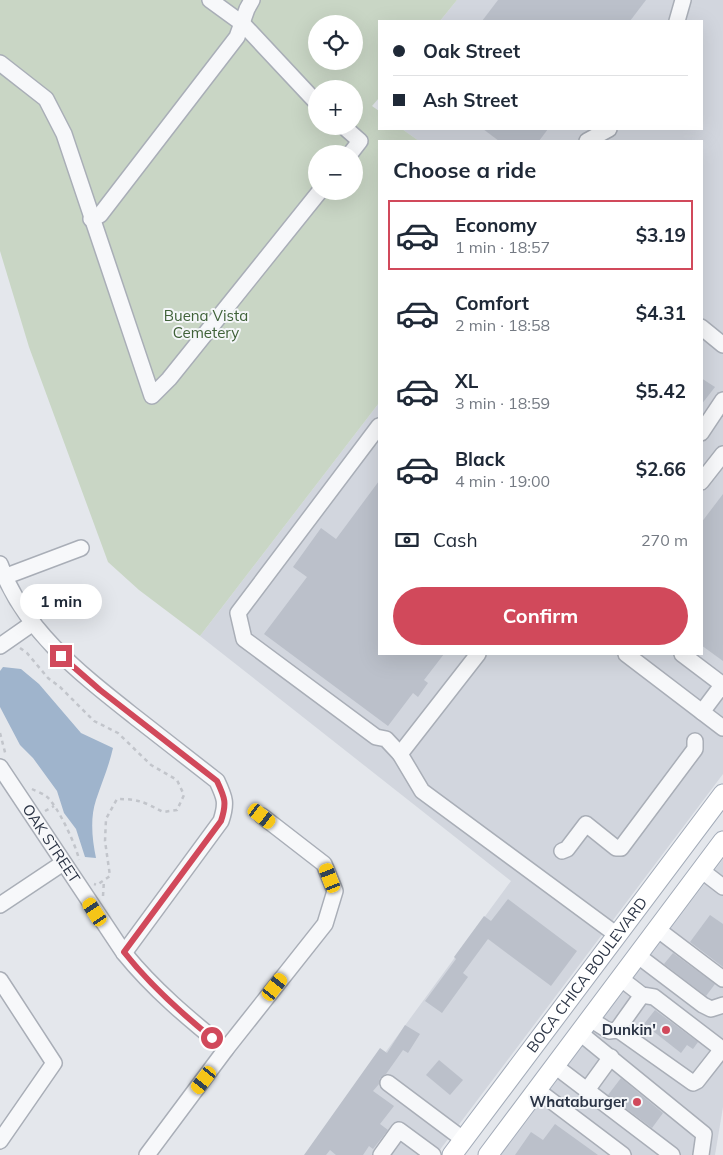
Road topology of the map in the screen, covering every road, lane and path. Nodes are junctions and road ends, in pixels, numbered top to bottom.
1 (210, 0) edge
2 (252, 0) edge
3 (683, 0) edge
4 (677, 20) edge
5 (242, 24) junction
6 (0, 63) edge
7 (308, 94) edge
8 (607, 130) edge
9 (353, 135) edge
10 (589, 140) edge
11 (357, 145) edge
12 (313, 200) edge
13 (91, 219) junction
14 (703, 329) edge
15 (723, 345) edge
16 (723, 400) edge
17 (378, 427) edge
18 (703, 430) edge
19 (723, 454) edge
20 (704, 473) edge
21 (81, 548) dead end
22 (2, 570) edge
23 (33, 623) junction
24 (7, 648) edge
25 (477, 655) edge
26 (627, 655) edge
27 (683, 655) edge
28 (723, 684) edge
29 (702, 712) junction
30 (723, 728) edge
31 (0, 733) edge
32 (695, 741) dead end
33 (400, 754) junction
34 (3, 762) edge
35 (25, 786) dead end
36 (723, 794) edge
37 (262, 816) dead end
38 (723, 816) edge
39 (723, 842) edge
40 (562, 851) dead end
41 (63, 864) junction
42 (80, 866) dead end
43 (670, 866) junction
44 (701, 870) junction
45 (89, 883) dead end
46 (723, 887) edge
47 (0, 905) edge
48 (657, 929) junction
49 (617, 935) junction
50 (124, 952) junction
51 (637, 955) junction
52 (620, 978) junction
53 (723, 978) edge
54 (0, 980) edge
55 (642, 995) junction
56 (723, 1005) edge
57 (585, 1026) junction
58 (617, 1030) junction
59 (226, 1049) junction
60 (611, 1057) junction
61 (560, 1059) junction
62 (388, 1083) dead end
63 (537, 1090) junction
64 (587, 1090) junction
65 (464, 1140) junction
66 (0, 1141) edge
67 (148, 1155) edge
68 (381, 1155) edge
69 (433, 1155) edge
70 (452, 1155) edge
71 (488, 1155) edge
72 (623, 1155) edge
73 (672, 1155) edge
74 (701, 1155) edge

1 - 5 street
2 - 5 street
3 - 4 street
5 - 7 street
5 - 13 street
6 - 13 street
8 - 10 street
9 - 11 street
12 - 13 street
14 - 15 street
16 - 18 street
17 - 33 street
19 - 20 street
21 - 22 street
22 - 23 street
23 - 24 street
23 - 50 street
24 - 45 path
25 - 33 street
26 - 29 street
27 - 28 street
28 - 29 street
29 - 30 street
31 - 34 path
32 - 40 street
33 - 49 street
34 - 41 street, OAK STREET
35 - 42 path
36 - 43 main road, BOCA CHICA BOULEVARD
37 - 59 street
38 - 44 main road
39 - 44 main road, BOCA CHICA BOULEVARD
41 - 47 street
41 - 50 street, OAK STREET
43 - 49 main road, BOCA CHICA BOULEVARD
43 - 61 main road
44 - 46 street
44 - 48 main road, BOCA CHICA BOULEVARD
48 - 51 main road, BOCA CHICA BOULEVARD
48 - 53 street
49 - 65 main road, BOCA CHICA BOULEVARD
50 - 59 street, OAK STREET
51 - 52 main road, BOCA CHICA BOULEVARD
51 - 56 street
52 - 55 street
52 - 57 main road, BOCA CHICA BOULEVARD
54 - 66 street
55 - 58 street
55 - 58 street
57 - 58 street
57 - 60 street
57 - 61 main road, BOCA CHICA BOULEVARD
59 - 67 street
60 - 64 street
60 - 74 street
61 - 63 main road, BOCA CHICA BOULEVARD
61 - 64 street
62 - 65 street
63 - 71 main road, BOCA CHICA BOULEVARD
63 - 72 street
64 - 73 street
65 - 70 main road, BOCA CHICA BOULEVARD
68 - 69 street

